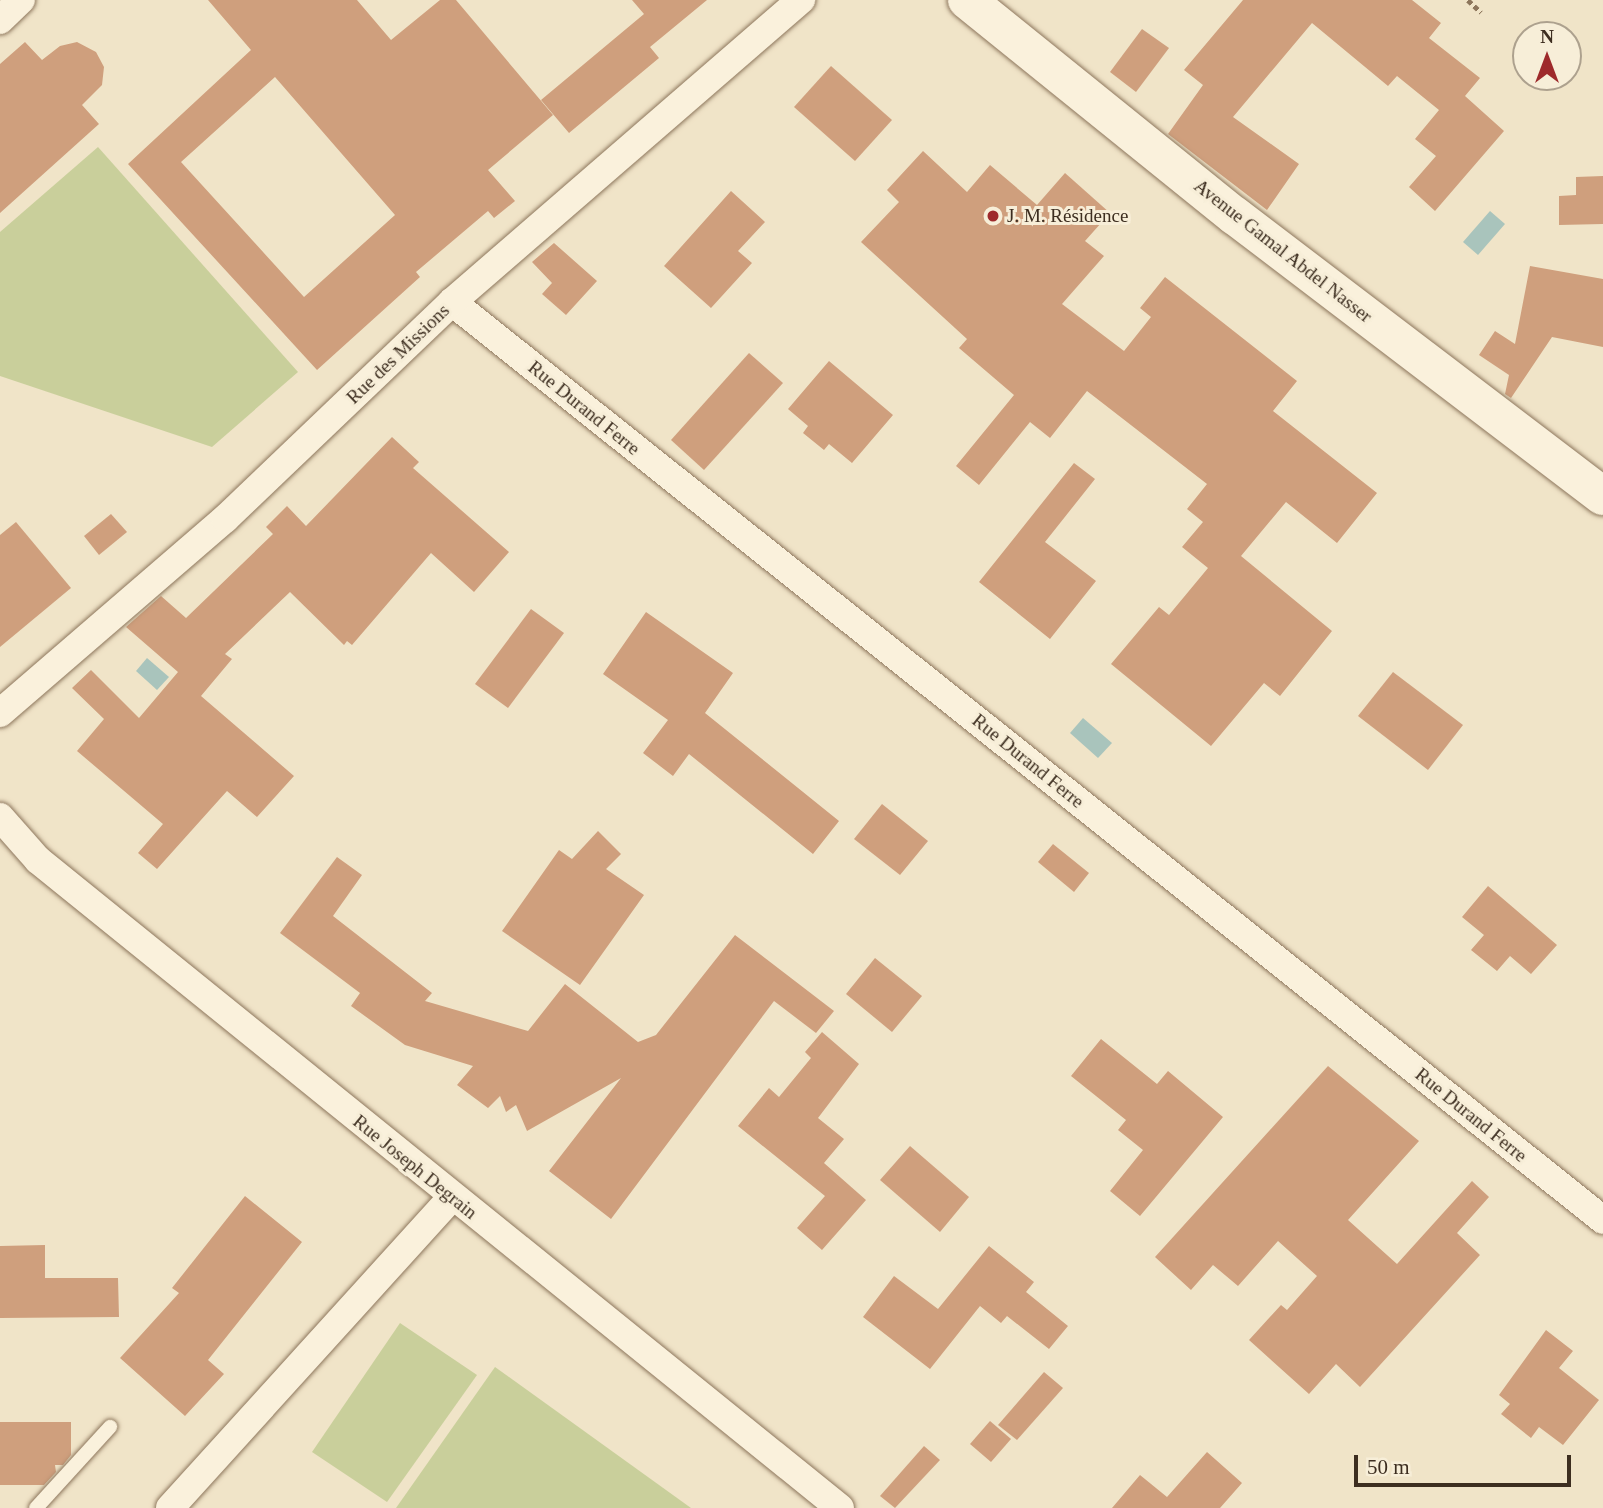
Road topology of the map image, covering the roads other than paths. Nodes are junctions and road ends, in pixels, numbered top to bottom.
1 (21, 0) edge
2 (801, 0) edge
3 (967, 0) edge
4 (0, 20) edge
5 (452, 302) junction
6 (1603, 496) edge
7 (0, 713) edge
8 (0, 817) edge
9 (452, 1197) junction
10 (1603, 1220) edge
11 (110, 1426) dead end
12 (36, 1508) edge
13 (170, 1508) edge
14 (840, 1508) edge

1 - 4 street
2 - 5 street, Rue des Missions
3 - 6 street, Avenue Gamal Abdel Nasser
5 - 7 street, Rue des Missions
5 - 10 street, Rue Durand Ferre
8 - 9 street, Rue Joseph Degrain
9 - 13 street
9 - 14 street, Rue Joseph Degrain
11 - 12 lane

